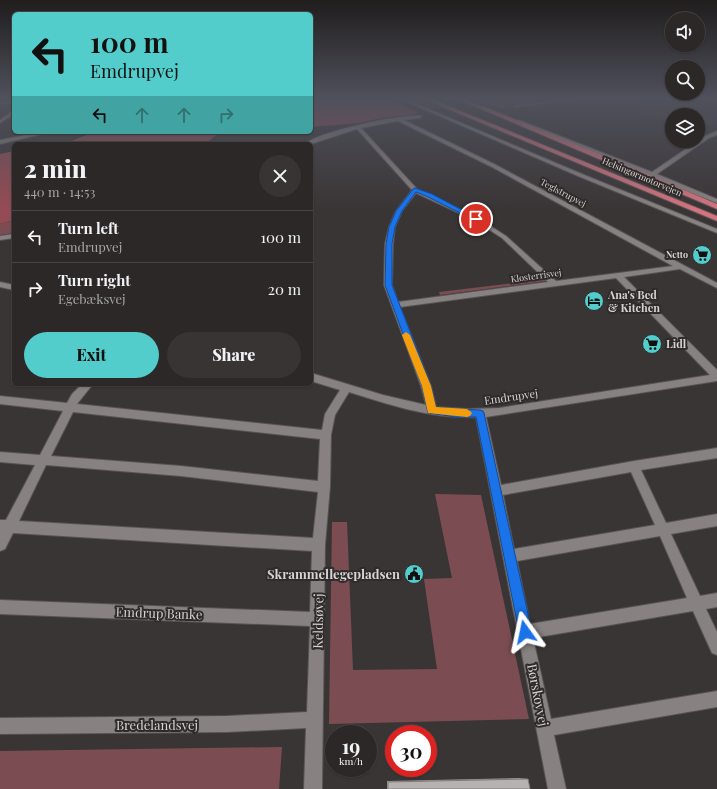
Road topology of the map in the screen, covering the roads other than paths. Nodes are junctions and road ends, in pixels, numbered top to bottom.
1 (30, 136) edge
2 (327, 136) edge
3 (366, 136) edge
4 (432, 136) edge
5 (488, 136) edge
6 (496, 136) edge
7 (499, 136) edge
8 (516, 136) edge
9 (532, 136) edge
10 (550, 136) edge
11 (554, 136) edge
12 (710, 136) edge
13 (0, 142) edge
14 (312, 142) edge
15 (652, 174) junction
16 (415, 190) junction
17 (669, 199) junction
18 (717, 201) edge
19 (717, 207) edge
20 (717, 211) edge
21 (717, 219) edge
22 (717, 231) edge
23 (12, 236) edge
24 (0, 238) edge
25 (680, 267) junction
26 (618, 275) junction
27 (0, 284) edge
28 (555, 284) junction
29 (717, 286) edge
30 (12, 287) edge
31 (395, 305) junction
32 (717, 376) edge
33 (313, 378) edge
34 (86, 386) edge
35 (347, 387) junction
36 (0, 400) edge
37 (68, 409) junction
38 (432, 410) junction
39 (480, 413) junction
40 (326, 435) junction
41 (717, 453) edge
42 (0, 457) edge
43 (42, 460) junction
44 (634, 466) junction
45 (324, 487) junction
46 (496, 492) junction
47 (717, 520) edge
48 (4, 526) edge
49 (662, 529) junction
50 (0, 545) edge
51 (319, 545) junction
52 (509, 556) junction
53 (717, 600) edge
54 (697, 604) junction
55 (0, 607) edge
56 (318, 619) junction
57 (525, 632) junction
58 (717, 648) edge
59 (717, 699) edge
60 (315, 720) junction
61 (0, 726) edge
62 (545, 728) junction
63 (313, 789) edge
64 (557, 789) edge

1 - 13 street
2 - 14 street
3 - 16 street
4 - 25 street, Teglstrupvej
5 - 22 street
6 - 22 street
7 - 17 highway
8 - 17 highway, Helsingørmotorvejen
9 - 20 highway, Helsingørmotorvejen
10 - 19 highway
11 - 15 street
12 - 15 street
15 - 18 street
16 - 28 street
16 - 31 street
17 - 21 highway, Helsingørmotorvejen
23 - 24 street
25 - 26 street, Klosterrisvej
25 - 29 street, Teglstrupvej
26 - 28 street, Klosterrisvej
26 - 32 street
27 - 30 street
28 - 31 street, Klosterrisvej
31 - 38 street
32 - 39 street, Emdrupvej
33 - 35 street, Emdrupvej
34 - 37 street
35 - 38 street, Emdrupvej
35 - 40 street, Keldsøvej
36 - 37 street
37 - 40 street
37 - 43 street
38 - 39 street, Emdrupvej
39 - 46 street, Børskovvej
40 - 45 street, Keldsøvej
41 - 44 street
42 - 43 street
43 - 45 street
43 - 48 street
44 - 46 street
44 - 49 street
45 - 51 street, Keldsøvej
46 - 52 street, Børskovvej
47 - 49 street
48 - 50 street
48 - 51 street
49 - 52 street
49 - 54 street
51 - 56 street, Keldsøvej
52 - 57 street, Børskovvej
53 - 54 street
54 - 57 street
54 - 58 street
55 - 56 street, Emdrup Banke
56 - 60 street, Keldsøvej
57 - 62 street, Børskovvej
59 - 62 street
60 - 61 street, Bredelandsvej
60 - 63 street, Keldsøvej
62 - 64 street, Børskovvej

